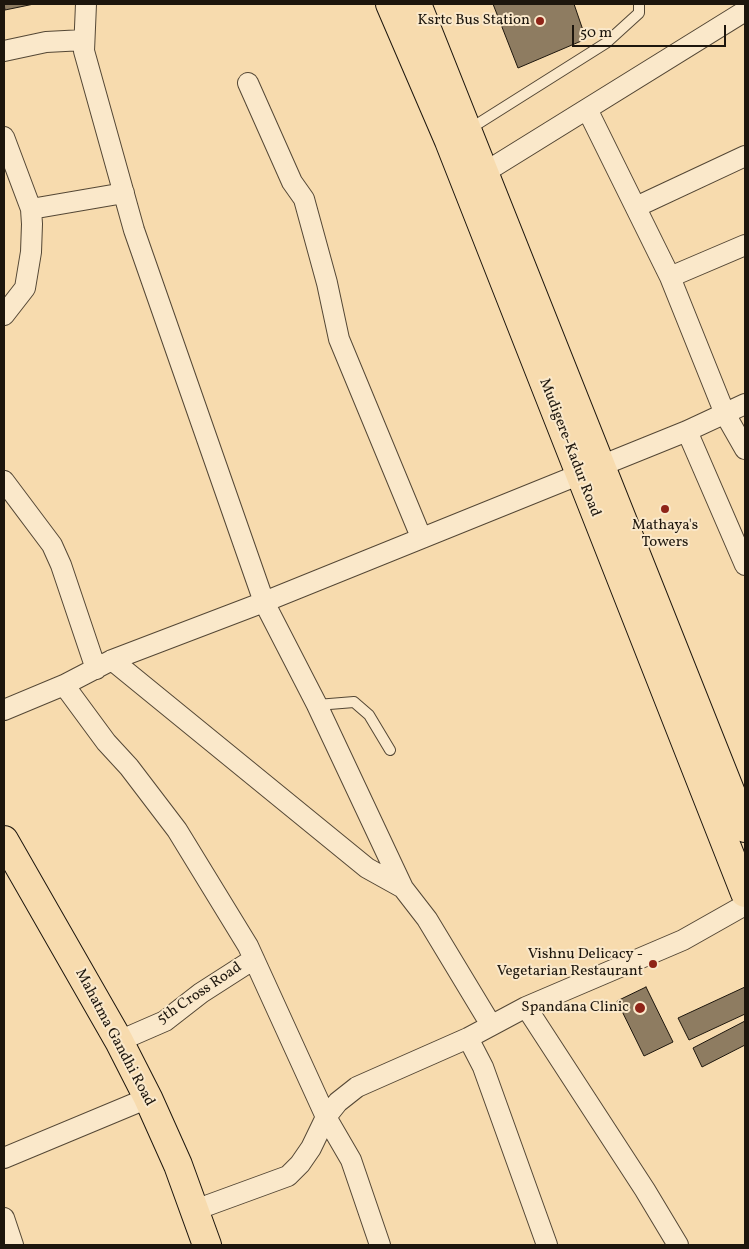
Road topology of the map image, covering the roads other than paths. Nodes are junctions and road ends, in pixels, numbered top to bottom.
1 (86, 4) edge
2 (390, 4) edge
3 (417, 4) edge
4 (639, 4) edge
5 (745, 11) edge
6 (84, 40) junction
7 (4, 52) edge
8 (248, 83) dead end
9 (587, 109) junction
10 (459, 135) junction
11 (4, 137) edge
12 (745, 156) edge
13 (476, 178) junction
14 (124, 193) junction
15 (636, 208) junction
16 (31, 209) junction
17 (745, 245) edge
18 (670, 277) junction
19 (4, 314) edge
20 (745, 404) edge
21 (725, 414) junction
22 (687, 431) junction
23 (745, 449) edge
24 (590, 470) junction
25 (4, 481) edge
26 (421, 537) junction
27 (745, 566) edge
28 (264, 602) junction
29 (104, 665) junction
30 (64, 685) junction
31 (317, 705) junction
32 (4, 710) edge
33 (390, 750) dead end
34 (745, 828) edge
35 (4, 840) edge
36 (403, 888) junction
37 (745, 893) edge
38 (745, 905) edge
39 (254, 959) junction
40 (526, 1007) junction
41 (491, 1025) junction
42 (468, 1038) junction
43 (119, 1041) junction
44 (148, 1098) junction
45 (326, 1117) junction
46 (4, 1158) edge
47 (195, 1210) junction
48 (4, 1218) edge
49 (13, 1245) edge
50 (207, 1245) edge
51 (380, 1245) edge
52 (547, 1245) edge
53 (678, 1245) edge

1 - 6 street
2 - 10 main road, Mudigere-Kadur Road
3 - 10 main road, Mudigere-Kadur Road
4 - 10 lane
5 - 9 street
6 - 7 street
6 - 14 street
8 - 26 street
9 - 13 street
9 - 15 street
10 - 13 main road, Mudigere-Kadur Road
11 - 16 street
12 - 15 street
13 - 24 main road, Mudigere-Kadur Road
14 - 16 street
14 - 28 street
15 - 18 street
16 - 19 street
17 - 18 street
18 - 21 street
20 - 21 street
21 - 22 street
21 - 23 street
22 - 24 street
22 - 27 street
24 - 26 street
24 - 34 main road, Mudigere-Kadur Road
24 - 37 main road, Mudigere-Kadur Road
25 - 29 street
26 - 28 street
28 - 29 street
28 - 31 street
29 - 30 street
29 - 36 street
30 - 32 street
30 - 39 street
31 - 33 lane
31 - 36 street
35 - 43 main road, Mahatma Gandhi Road
36 - 41 street
38 - 40 street
39 - 43 street, 5th Cross Road
39 - 45 street
40 - 41 street
40 - 53 street
41 - 42 street
42 - 45 street
42 - 52 street
43 - 44 main road, Mahatma Gandhi Road
44 - 46 street
44 - 47 main road, Mahatma Gandhi Road
45 - 47 street
45 - 51 street
47 - 50 main road, Mahatma Gandhi Road
48 - 49 street

